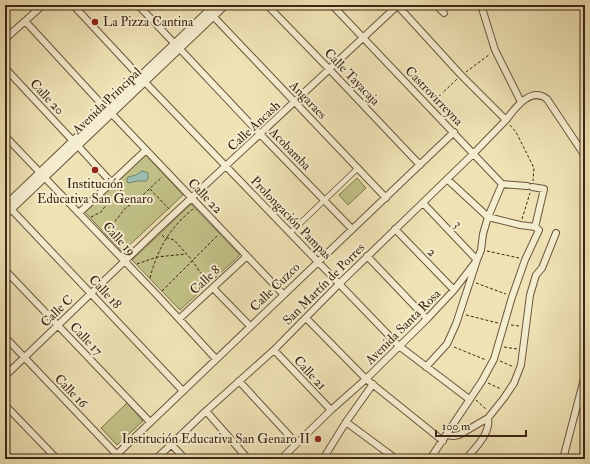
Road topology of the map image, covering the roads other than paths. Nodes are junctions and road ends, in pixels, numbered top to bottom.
1 (43, 5) edge
2 (73, 5) edge
3 (138, 5) edge
4 (203, 5) edge
5 (215, 5) edge
6 (225, 5) edge
7 (267, 5) edge
8 (332, 5) edge
9 (397, 5) edge
10 (436, 5) edge
11 (481, 5) edge
12 (211, 13) junction
13 (444, 14) dead end
14 (26, 22) junction
15 (364, 38) junction
16 (5, 39) edge
17 (177, 45) junction
18 (5, 68) edge
19 (330, 69) junction
20 (142, 79) junction
21 (295, 102) junction
22 (521, 102) junction
23 (109, 111) junction
24 (505, 121) junction
25 (454, 132) junction
26 (260, 134) junction
27 (5, 136) edge
28 (75, 144) junction
29 (146, 150) junction
30 (473, 154) junction
31 (585, 156) edge
32 (420, 165) junction
33 (226, 167) junction
34 (358, 168) junction
35 (41, 175) junction
36 (447, 179) junction
37 (112, 182) junction
38 (502, 184) junction
39 (386, 198) junction
40 (192, 199) junction
41 (325, 200) junction
42 (423, 203) junction
43 (7, 206) edge
44 (5, 215) edge
45 (82, 215) junction
46 (488, 217) junction
47 (535, 227) junction
48 (352, 229) junction
49 (395, 230) junction
50 (290, 233) junction
51 (556, 233) dead end
52 (247, 256) junction
53 (367, 256) junction
54 (477, 260) junction
55 (318, 262) junction
56 (127, 264) junction
57 (5, 270) edge
58 (339, 284) junction
59 (213, 287) junction
60 (454, 290) junction
61 (91, 293) junction
62 (283, 294) junction
63 (306, 318) junction
64 (179, 319) junction
65 (427, 319) junction
66 (58, 325) junction
67 (250, 326) junction
68 (5, 337) edge
69 (399, 346) junction
70 (274, 350) junction
71 (24, 357) junction
72 (216, 359) junction
73 (426, 367) junction
74 (585, 375) edge
75 (5, 376) edge
76 (366, 379) junction
77 (239, 381) junction
78 (373, 384) junction
79 (183, 391) junction
80 (470, 397) junction
81 (5, 405) edge
82 (330, 410) junction
83 (206, 411) junction
84 (490, 416) junction
85 (150, 422) junction
86 (346, 422) junction
87 (447, 435) junction
88 (443, 441) junction
89 (296, 443) junction
90 (171, 444) junction
91 (117, 458) edge
92 (57, 459) edge
93 (156, 459) edge
94 (185, 459) edge
95 (248, 459) edge
96 (281, 459) edge
97 (323, 459) edge
98 (396, 459) edge
99 (430, 459) edge
100 (466, 459) edge
101 (563, 459) edge

1 - 14 street
2 - 20 street, Prolongación Pampas
3 - 17 street, Acobamba
4 - 12 street, Angaraes
5 - 12 street, Avenida Principal
6 - 12 street, Avenida Principal
7 - 19 street, Calle Tayacaja
8 - 15 street, Castrovirreyna
9 - 15 street, Calle Ancash
9 - 24 street
10 - 13 street
11 - 22 street
12 - 17 street, Avenida Principal
12 - 21 street, Angaraes
14 - 16 street
14 - 23 street, Calle 22
15 - 19 street, Calle Ancash
15 - 25 street, Castrovirreyna
17 - 20 street, Avenida Principal
17 - 26 street, Acobamba
18 - 28 street, Calle 20
19 - 21 street, Calle Ancash
19 - 32 street, Calle Tayacaja
20 - 23 street, Avenida Principal
20 - 33 street, Prolongación Pampas
21 - 26 street, Calle Ancash
21 - 34 street, Angaraes
22 - 24 street, San Martín de Porres
22 - 31 street
23 - 28 street, Avenida Principal
23 - 29 street, Calle 22
24 - 30 street, San Martín de Porres
25 - 30 street, Castrovirreyna
25 - 32 street, Calle Cuzco
26 - 33 street, Calle Ancash
26 - 41 street, Acobamba
27 - 35 street, Calle 19
28 - 35 street, Avenida Principal
28 - 37 street, Calle 20
29 - 37 street
29 - 40 street, Calle 22
30 - 36 street, San Martín de Porres
30 - 38 street, Castrovirreyna
32 - 39 street, Calle Cuzco
33 - 40 street, Calle Ancash
33 - 50 street, Prolongación Pampas
34 - 39 street, Angaraes
34 - 41 street
35 - 43 street, Avenida Principal
35 - 45 street, Calle 19
36 - 42 street, San Martín de Porres
36 - 46 street
37 - 45 street
38 - 46 street, Avenida Santa Rosa
38 - 47 street
39 - 48 street, Calle Cuzco
40 - 52 street, Calle 22
40 - 56 street, Calle Ancash
41 - 48 street, Acobamba
41 - 50 street
42 - 49 street, San Martín de Porres
42 - 54 street, 3
43 - 44 street, Avenida Principal
43 - 61 street, Calle 18
45 - 56 street, Calle 19
46 - 47 street
46 - 54 street, Avenida Santa Rosa
47 - 80 street
48 - 55 street, Calle Cuzco
49 - 53 street, San Martín de Porres
49 - 60 street, 2
50 - 55 street, Prolongación Pampas
51 - 84 street
52 - 59 street, Calle 8
52 - 62 street, Calle 22
53 - 58 street, San Martín de Porres
53 - 65 street
54 - 60 street, Avenida Santa Rosa
54 - 73 street
55 - 58 street, Prolongación Pampas
55 - 62 street, Calle Cuzco
56 - 61 street, Calle C
56 - 64 street, Calle 19
57 - 66 street, Calle 17
58 - 63 street, San Martín de Porres
58 - 69 street, Prolongación Pampas
59 - 64 street, Calle 8
59 - 67 street
60 - 65 street, Avenida Santa Rosa
61 - 66 street, Calle C
61 - 79 street, Calle 18
62 - 67 street, Calle Cuzco
63 - 70 street, San Martín de Porres
63 - 76 street
64 - 72 street, Calle 19
65 - 69 street, Avenida Santa Rosa
66 - 71 street, Calle C
66 - 85 street, Calle 17
67 - 72 street, Calle Cuzco
68 - 71 street, Calle 16
69 - 73 street, Prolongación Pampas
69 - 76 street, Avenida Santa Rosa
70 - 77 street, San Martín de Porres
70 - 82 street, Calle 21
71 - 75 street, Calle C
71 - 91 street, Calle 16
72 - 79 street, Calle Cuzco
73 - 80 street, Prolongación Pampas
74 - 101 street
76 - 78 street
76 - 82 street, Avenida Santa Rosa
77 - 83 street, San Martín de Porres
77 - 89 street
78 - 86 street
78 - 88 street
79 - 85 street, Calle Cuzco
80 - 87 street
81 - 92 street
82 - 89 street, Avenida Santa Rosa
83 - 90 street, San Martín de Porres
83 - 95 street
84 - 87 street
84 - 100 street
85 - 91 street, Calle Cuzco
86 - 97 street
86 - 98 street
87 - 88 street
88 - 99 street
89 - 96 street, Avenida Santa Rosa
90 - 93 street, San Martín de Porres
90 - 94 street

